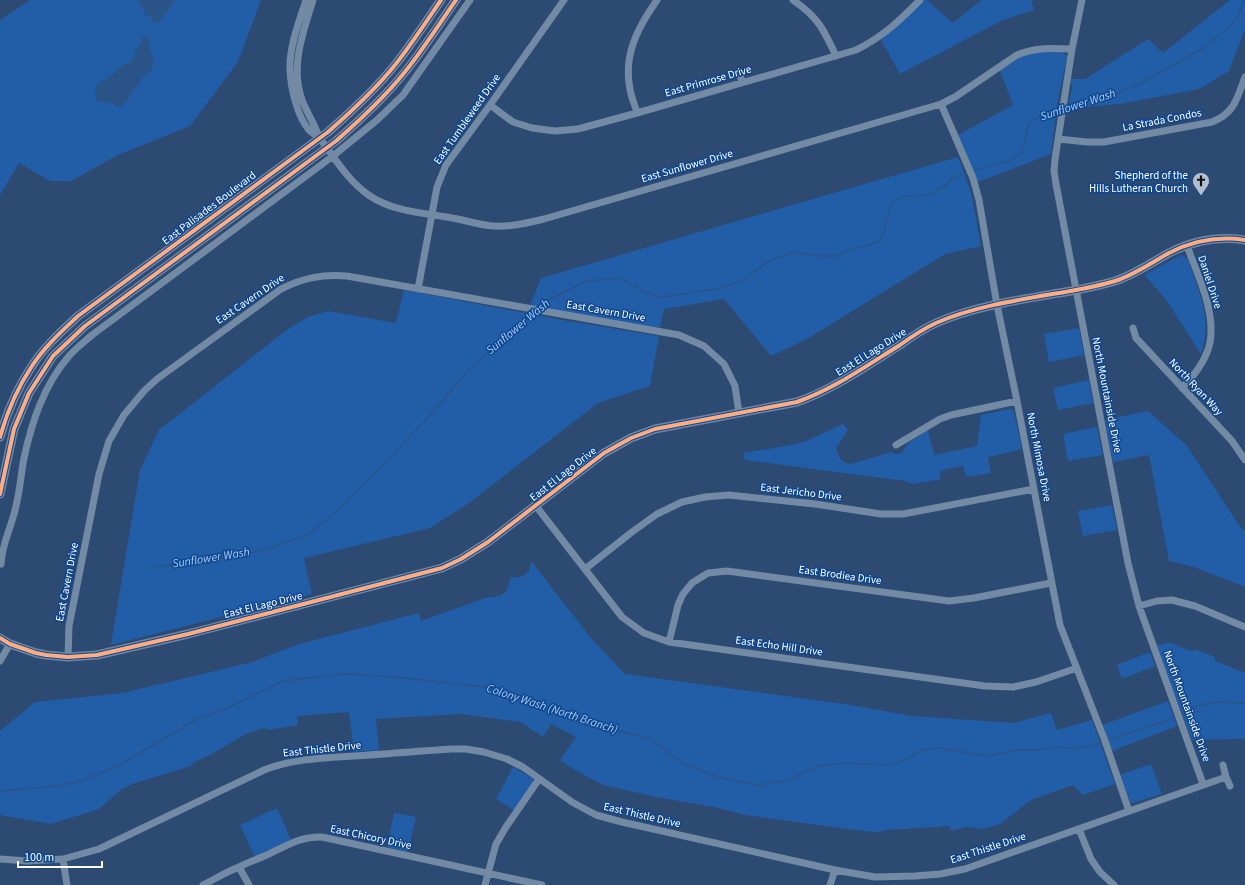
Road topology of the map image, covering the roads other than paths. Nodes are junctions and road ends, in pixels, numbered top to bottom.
1 (306, 0) edge
2 (313, 0) edge
3 (441, 0) edge
4 (456, 0) edge
5 (470, 0) edge
6 (564, 0) edge
7 (657, 0) edge
8 (793, 0) edge
9 (920, 0) edge
10 (1082, 0) edge
11 (296, 49) junction
12 (1072, 49) junction
13 (836, 56) junction
14 (739, 72) dead end
15 (1245, 77) edge
16 (742, 82) junction
17 (941, 104) junction
18 (490, 105) junction
19 (637, 113) junction
20 (319, 138) junction
21 (1058, 139) junction
22 (326, 147) junction
23 (333, 156) junction
24 (431, 214) junction
25 (1245, 240) edge
26 (1187, 246) junction
27 (418, 289) junction
28 (1076, 290) junction
29 (997, 305) junction
30 (1133, 328) dead end
31 (1182, 388) junction
32 (1017, 402) junction
33 (739, 413) junction
34 (0, 436) edge
35 (896, 446) dead end
36 (1245, 460) edge
37 (1034, 489) junction
38 (0, 494) edge
39 (536, 506) junction
40 (1, 564) dead end
41 (584, 569) junction
42 (1051, 583) junction
43 (1139, 606) junction
44 (1245, 627) edge
45 (0, 638) edge
46 (669, 642) junction
47 (10, 644) junction
48 (68, 657) junction
49 (0, 661) edge
50 (1077, 668) junction
51 (1223, 765) dead end
52 (1226, 776) junction
53 (539, 779) junction
54 (1203, 784) junction
55 (1230, 786) dead end
56 (1129, 811) junction
57 (1079, 829) junction
58 (0, 859) edge
59 (63, 859) junction
60 (239, 867) junction
61 (835, 870) junction
62 (488, 873) junction
63 (67, 885) edge
64 (203, 885) edge
65 (249, 885) edge
66 (485, 885) edge
67 (542, 885) edge
68 (830, 885) edge
69 (1114, 885) edge

1 - 11 street
2 - 11 street
3 - 20 street, East Palisades Boulevard
4 - 22 street, East Palisades Boulevard
5 - 23 street
6 - 18 street, East Tumbleweed Drive
7 - 19 street
8 - 13 street
9 - 13 street, East Primrose Drive
10 - 12 street, North Mountainside Drive
11 - 20 street, East Sunflower Drive
12 - 17 street, East Sunflower Drive
12 - 21 street, North Mountainside Drive
13 - 16 street, East Primrose Drive
14 - 16 street
15 - 21 street, La Strada Condos
16 - 19 street, East Primrose Drive
17 - 24 street, East Sunflower Drive
17 - 29 street, North Mimosa Drive
18 - 19 street, East Primrose Drive
18 - 24 street, East Tumbleweed Drive
20 - 22 street, East Sunflower Drive
20 - 34 street, East Palisades Boulevard
21 - 28 street, North Mountainside Drive
22 - 23 street, East Sunflower Drive
22 - 38 street, East Palisades Boulevard
23 - 24 street, East Sunflower Drive
23 - 40 street
24 - 27 street, East Tumbleweed Drive
25 - 26 street, East El Lago Drive
26 - 28 street, East El Lago Drive
26 - 31 street, Daniel Drive
27 - 33 street, East Cavern Drive
27 - 48 street, East Cavern Drive
28 - 29 street, East El Lago Drive
28 - 43 street, North Mountainside Drive
29 - 32 street, North Mimosa Drive
29 - 33 street, East El Lago Drive
30 - 31 street, North Ryan Way
31 - 36 street, North Ryan Way
32 - 35 street
32 - 37 street, North Mimosa Drive
33 - 39 street, East El Lago Drive
37 - 41 street, East Jericho Drive
37 - 42 street, North Mimosa Drive
39 - 41 street, East Echo Hill Drive
39 - 48 street, East El Lago Drive
41 - 46 street, East Echo Hill Drive
42 - 46 street, East Brodiea Drive
42 - 50 street, North Mimosa Drive
43 - 44 street
43 - 54 street, North Mountainside Drive
45 - 47 street, East El Lago Drive
46 - 50 street, East Echo Hill Drive
47 - 48 street, East El Lago Drive
47 - 49 street
50 - 56 street, North Mimosa Drive
51 - 52 street
52 - 54 street, East Thistle Drive
52 - 55 street
53 - 59 street, East Thistle Drive
53 - 61 street, East Thistle Drive
53 - 62 street
54 - 56 street, East Thistle Drive
56 - 57 street, East Thistle Drive
57 - 61 street, East Thistle Drive
57 - 69 street
58 - 59 street, East Thistle Drive
59 - 63 street
60 - 62 street, East Chicory Drive
60 - 64 street, East Chicory Drive
60 - 65 street
61 - 68 street
62 - 66 street
62 - 67 street, East Chicory Drive

